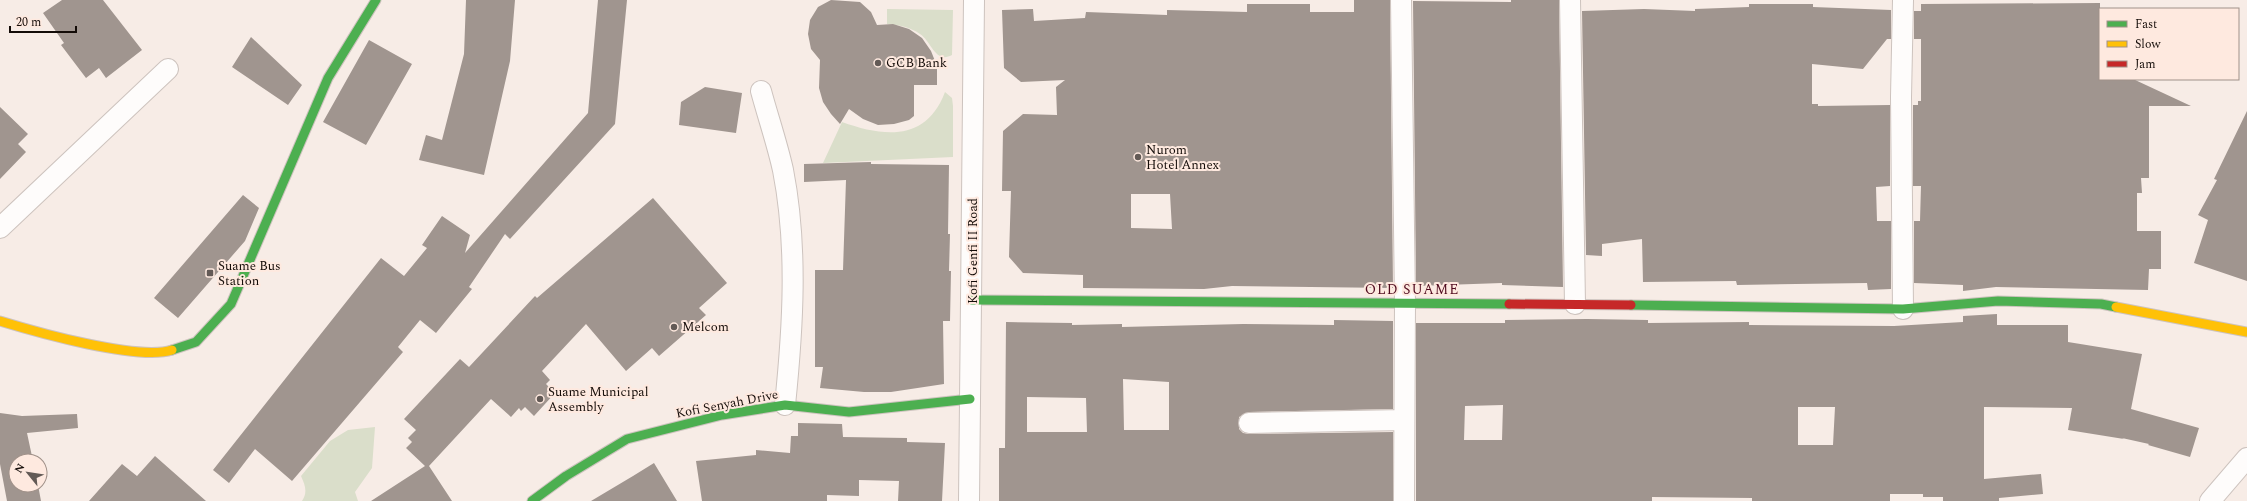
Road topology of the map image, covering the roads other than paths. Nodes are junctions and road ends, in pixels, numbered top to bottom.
1 (376, 0) edge
2 (974, 0) edge
3 (1401, 0) edge
4 (1570, 0) edge
5 (1903, 0) edge
6 (168, 69) dead end
7 (761, 91) dead end
8 (0, 228) edge
9 (972, 300) junction
10 (1405, 303) junction
11 (1575, 304) junction
12 (1903, 309) junction
13 (0, 322) edge
14 (2247, 332) edge
15 (970, 399) junction
16 (786, 405) junction
17 (1404, 420) junction
18 (1248, 423) dead end
19 (2247, 458) edge
20 (532, 501) edge
21 (969, 501) edge
22 (1404, 501) edge
23 (2210, 501) edge

1 - 13 street
2 - 9 street, Kofi Genfi II Road
3 - 10 street
4 - 11 street
5 - 12 street
6 - 8 street
7 - 16 street
9 - 10 street
9 - 15 street, Kofi Genfi II Road
10 - 11 street
10 - 17 street
11 - 12 street
12 - 14 street
15 - 16 street, Kofi Senyah Drive
15 - 21 street, Kofi Genfi II Road
16 - 20 street, Kofi Senyah Drive
17 - 18 street
17 - 22 street
19 - 23 street

